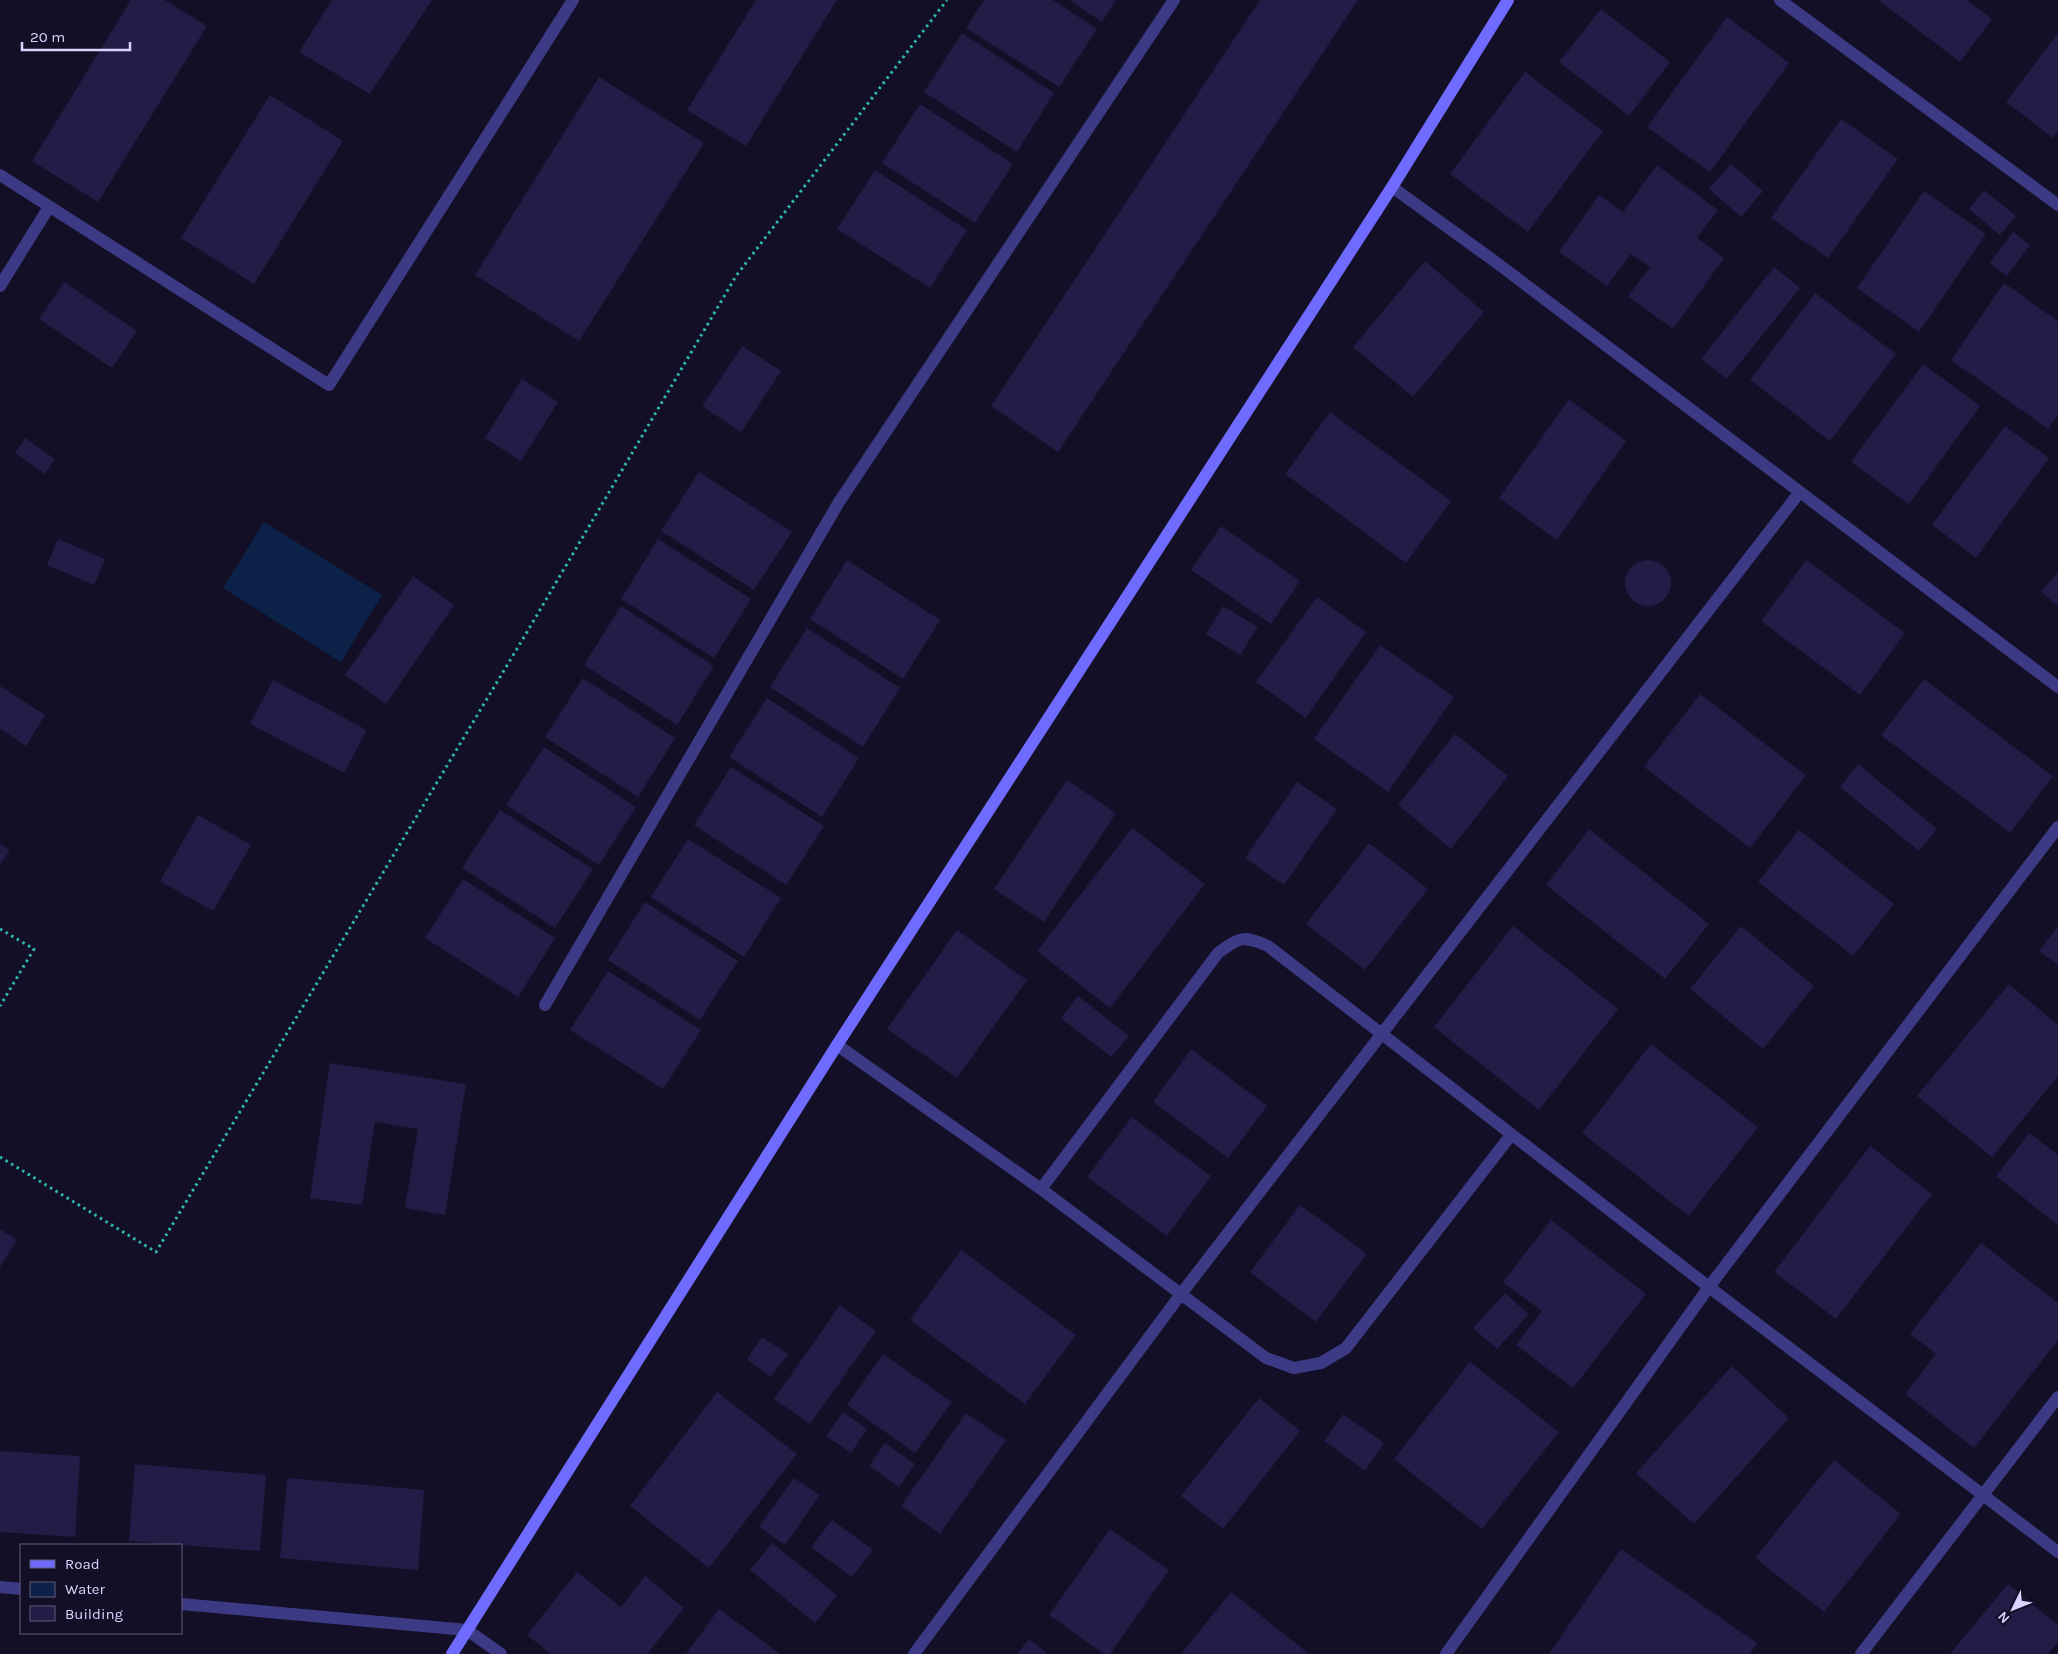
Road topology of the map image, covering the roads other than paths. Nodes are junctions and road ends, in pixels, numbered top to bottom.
1 (573, 0) edge
2 (1174, 0) edge
3 (1508, 0) edge
4 (1780, 0) edge
5 (0, 175) edge
6 (1392, 187) junction
7 (2058, 205) edge
8 (49, 207) junction
9 (0, 286) edge
10 (1799, 493) junction
11 (2058, 686) edge
12 (2058, 828) edge
13 (545, 1005) dead end
14 (1383, 1035) junction
15 (837, 1044) junction
16 (1512, 1135) junction
17 (1041, 1189) junction
18 (1709, 1287) junction
19 (1181, 1294) junction
20 (2058, 1397) edge
21 (1982, 1496) junction
22 (2058, 1552) edge
23 (0, 1587) edge
24 (20, 1589) edge
25 (182, 1604) edge
26 (467, 1630) junction
27 (1449, 1653) edge
28 (452, 1654) edge
29 (501, 1654) edge
30 (914, 1654) edge
31 (1861, 1654) edge

1 - 8 street
2 - 13 street
3 - 6 street
4 - 7 street
5 - 8 street
6 - 10 street
6 - 15 street
8 - 9 street
10 - 11 street
10 - 14 street
12 - 18 street
14 - 16 street
14 - 17 street
14 - 19 street
15 - 17 street
15 - 26 street
16 - 18 street
16 - 19 street
17 - 19 street
18 - 21 street
18 - 27 street
19 - 30 street
20 - 21 street
21 - 22 street
21 - 31 street
23 - 24 street
25 - 26 street
26 - 28 street
26 - 29 street

